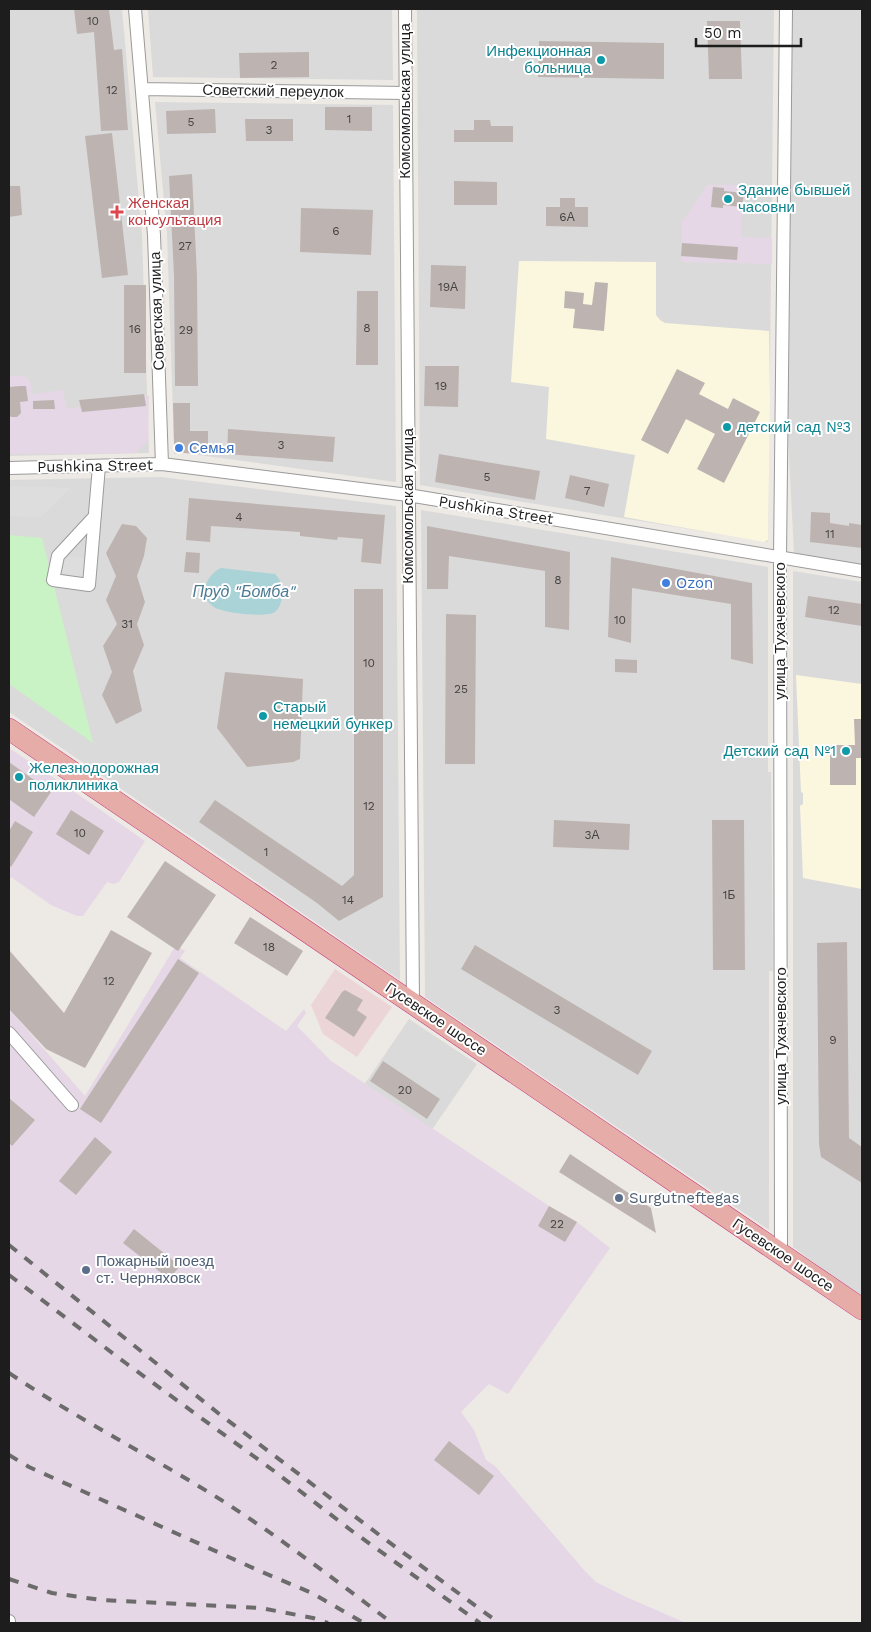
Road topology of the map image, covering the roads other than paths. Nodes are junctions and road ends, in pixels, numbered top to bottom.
1 (135, 9) edge
2 (405, 9) edge
3 (786, 9) edge
4 (142, 89) junction
5 (405, 93) junction
6 (162, 464) junction
7 (99, 466) junction
8 (9, 468) edge
9 (408, 495) junction
10 (95, 516) junction
11 (780, 557) junction
12 (862, 571) edge
13 (9, 729) edge
14 (413, 1003) junction
15 (9, 1033) edge
16 (72, 1106) dead end
17 (781, 1253) junction
18 (862, 1309) edge

1 - 4 street, Советская улица
2 - 5 street, Комсомольская улица
3 - 11 street, улица Тухачевского
4 - 5 street, Советский переулок
4 - 6 street, Советская улица
5 - 9 street, Комсомольская улица
6 - 7 street, Pushkina Street
6 - 9 street, Pushkina Street
7 - 8 street, Pushkina Street
7 - 10 street
9 - 11 street, Pushkina Street
9 - 14 street, Комсомольская улица
10 - 10 street
11 - 12 street, Pushkina Street
11 - 17 street, улица Тухачевского
13 - 14 highway, Гусевское шоссе
14 - 17 highway, Гусевское шоссе
15 - 16 street
17 - 18 highway, Гусевское шоссе

